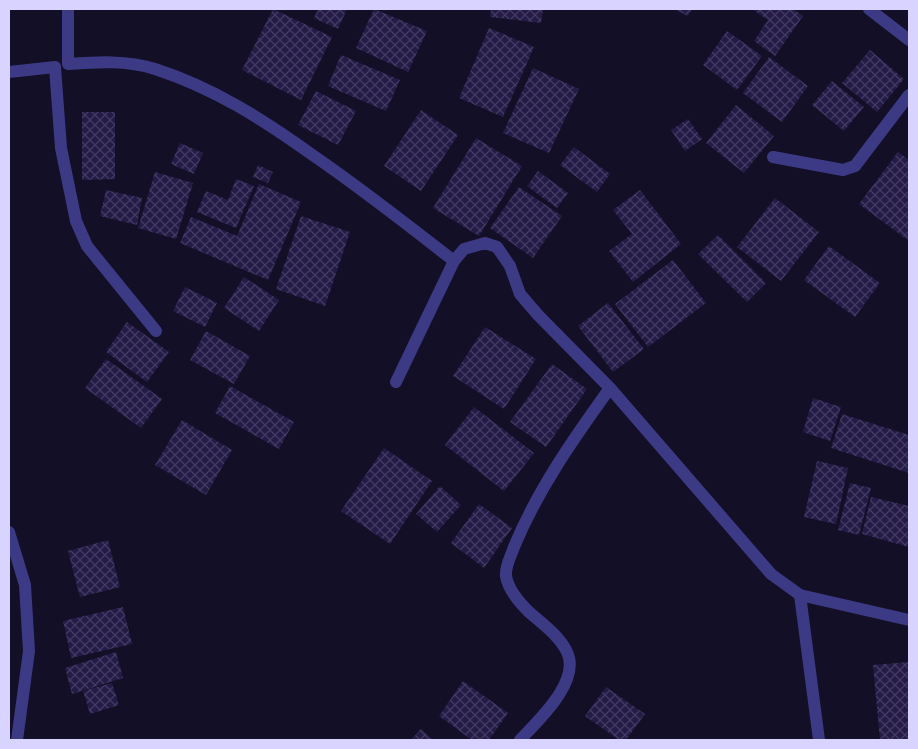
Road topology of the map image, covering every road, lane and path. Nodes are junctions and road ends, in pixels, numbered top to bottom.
1 (68, 9) edge
2 (869, 9) edge
3 (909, 40) edge
4 (68, 64) junction
5 (55, 67) junction
6 (9, 72) edge
7 (909, 95) edge
8 (773, 157) dead end
9 (454, 261) junction
10 (156, 332) dead end
11 (396, 382) dead end
12 (610, 388) junction
13 (9, 532) edge
14 (12, 551) edge
15 (800, 595) junction
16 (909, 620) edge
17 (18, 740) edge
18 (520, 740) edge
19 (819, 740) edge

1 - 4 street
2 - 3 street
4 - 5 street
4 - 9 street
5 - 6 street
5 - 10 street
7 - 8 street
9 - 11 street
9 - 12 street
12 - 15 street
12 - 18 street
13 - 14 street
14 - 17 street
15 - 16 street
15 - 19 street

